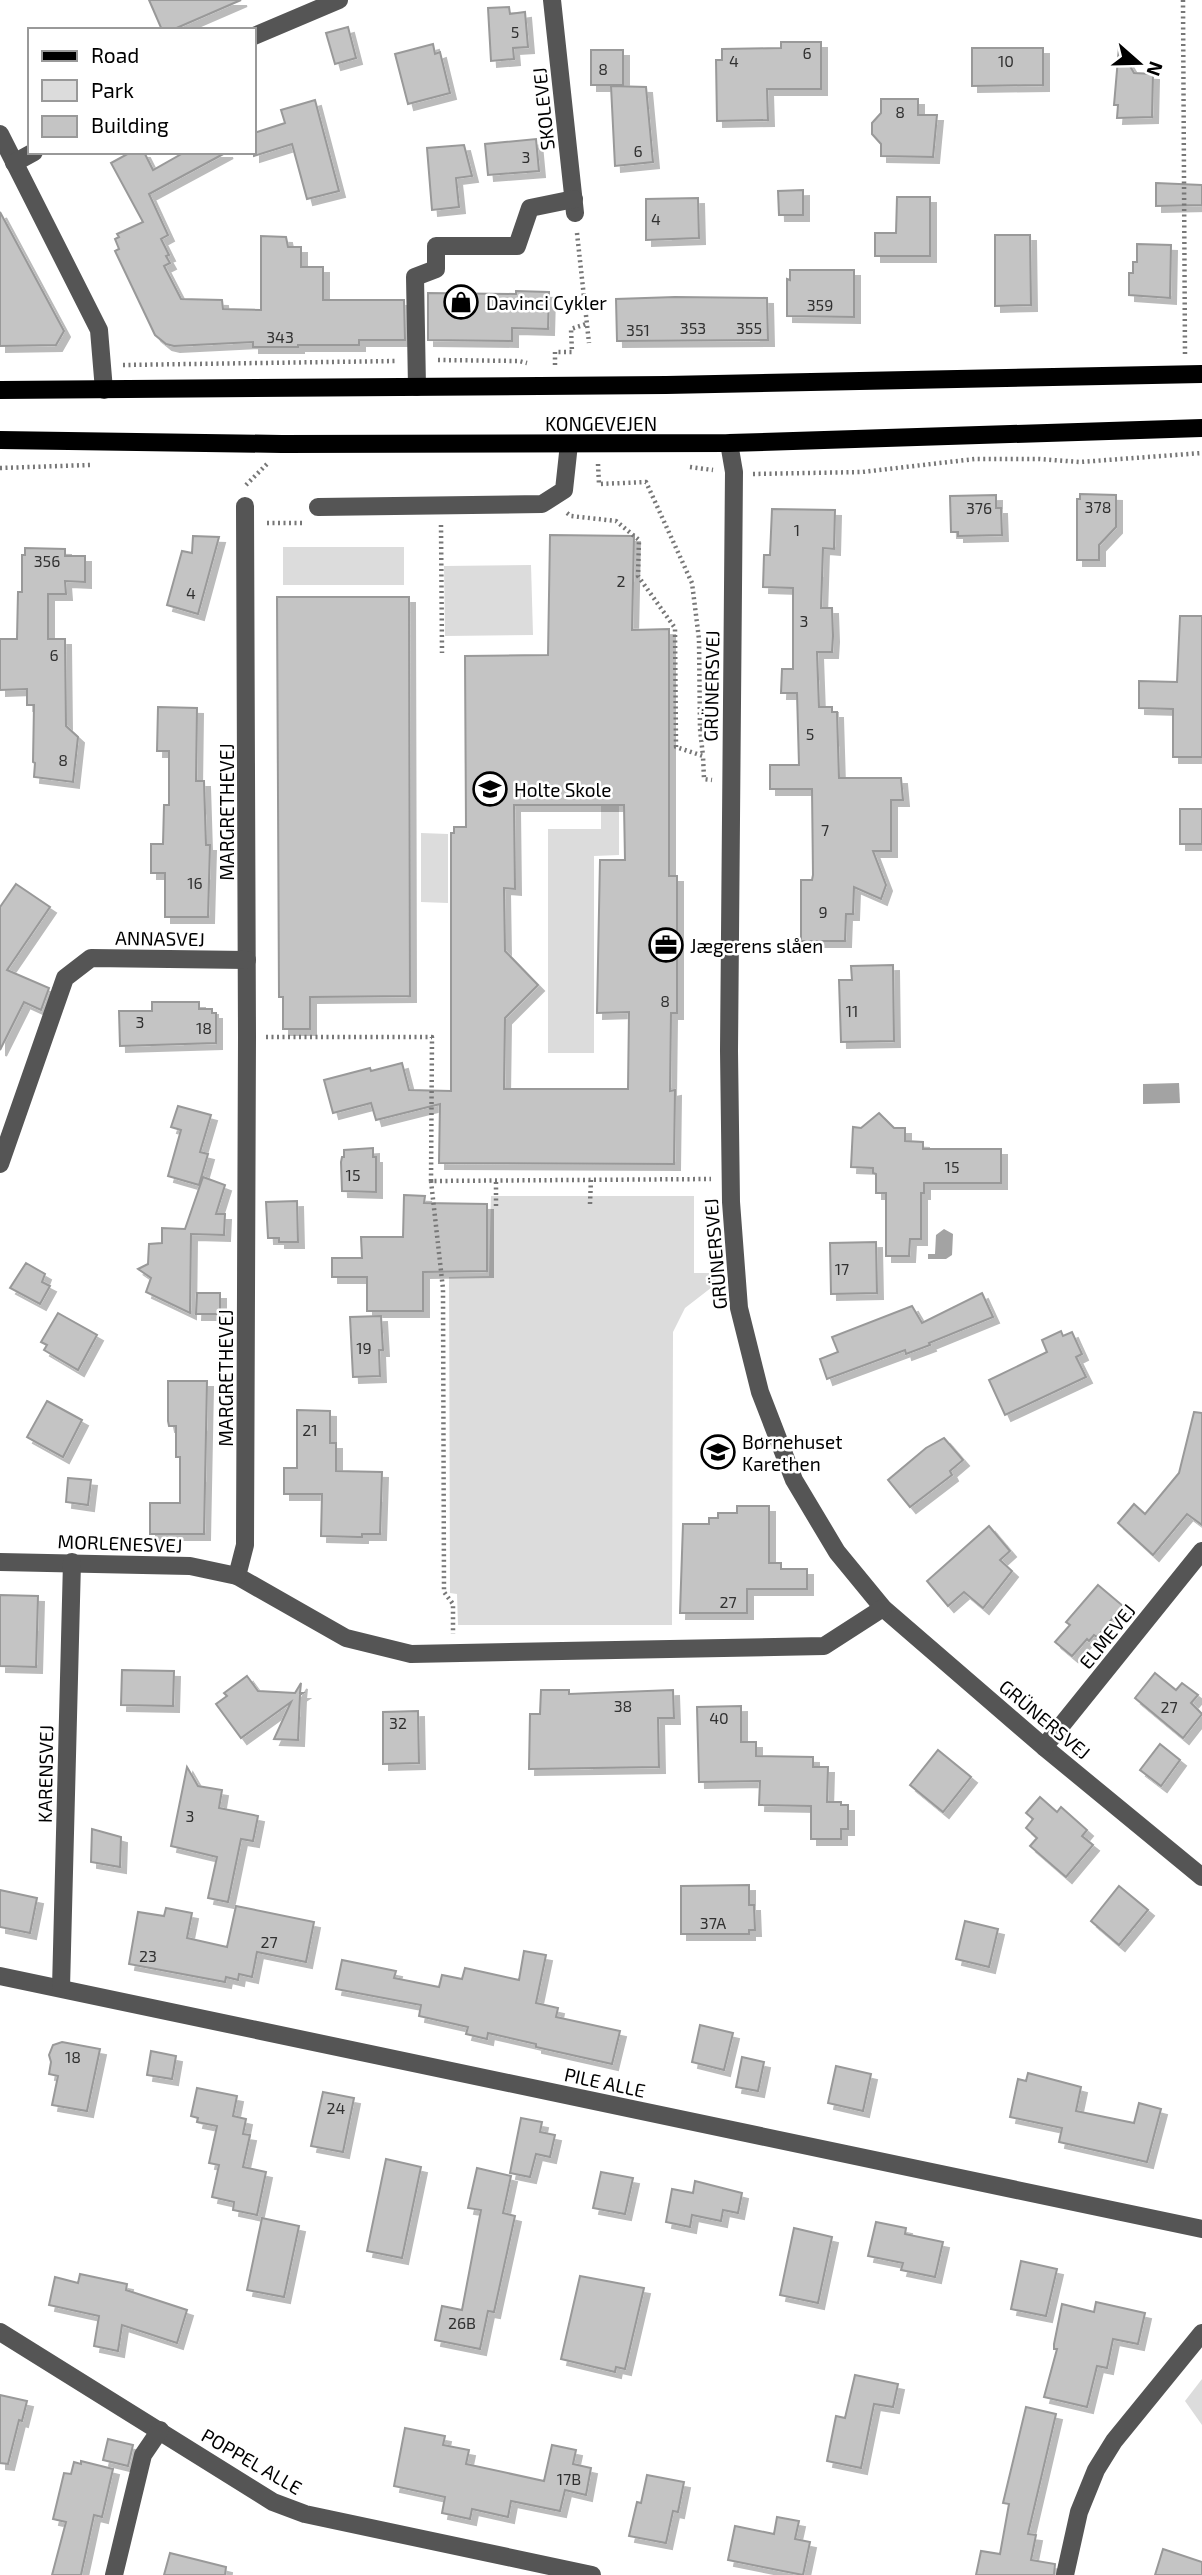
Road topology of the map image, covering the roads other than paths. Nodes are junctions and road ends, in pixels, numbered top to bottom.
1 (339, 0) edge
2 (552, 0) edge
3 (256, 35) edge
4 (0, 134) edge
5 (30, 154) edge
6 (14, 163) junction
7 (1194, 374) edge
8 (417, 387) junction
9 (0, 390) edge
10 (104, 390) junction
11 (1202, 428) edge
12 (0, 440) edge
13 (729, 443) junction
14 (569, 444) junction
15 (245, 506) dead end
16 (318, 507) dead end
17 (247, 960) junction
18 (0, 1164) edge
19 (1202, 1551) edge
20 (0, 1562) edge
21 (72, 1562) junction
22 (237, 1576) junction
23 (883, 1608) junction
24 (1044, 1747) junction
25 (1202, 1877) edge
26 (0, 1976) edge
27 (61, 1988) junction
28 (1202, 2229) edge
29 (0, 2332) edge
30 (1202, 2333) edge
31 (160, 2430) junction
32 (114, 2575) edge
33 (592, 2575) edge
34 (1065, 2575) edge

1 - 3 street
2 - 8 street, SKOLEVEJ
4 - 6 street
5 - 6 street
6 - 10 street
7 - 8 main road, KONGEVEJEN
8 - 10 main road, KONGEVEJEN
9 - 10 main road, KONGEVEJEN
11 - 13 main road, KONGEVEJEN
12 - 14 main road, KONGEVEJEN
13 - 14 main road, KONGEVEJEN
13 - 23 street, GRÜNERSVEJ
14 - 16 street
15 - 17 street, MARGRETHEVEJ
17 - 18 street, ANNASVEJ
17 - 22 street, MARGRETHEVEJ
19 - 24 street, ELMEVEJ
20 - 21 street, MORLENESVEJ
21 - 22 street, MORLENESVEJ
21 - 27 street, KARENSVEJ
22 - 23 street
23 - 24 street, GRÜNERSVEJ
24 - 25 street, GRÜNERSVEJ
26 - 27 street, PILE ALLE
27 - 28 street, PILE ALLE
29 - 31 street, POPPEL ALLE
30 - 34 street
31 - 32 street
31 - 33 street, POPPEL ALLE

